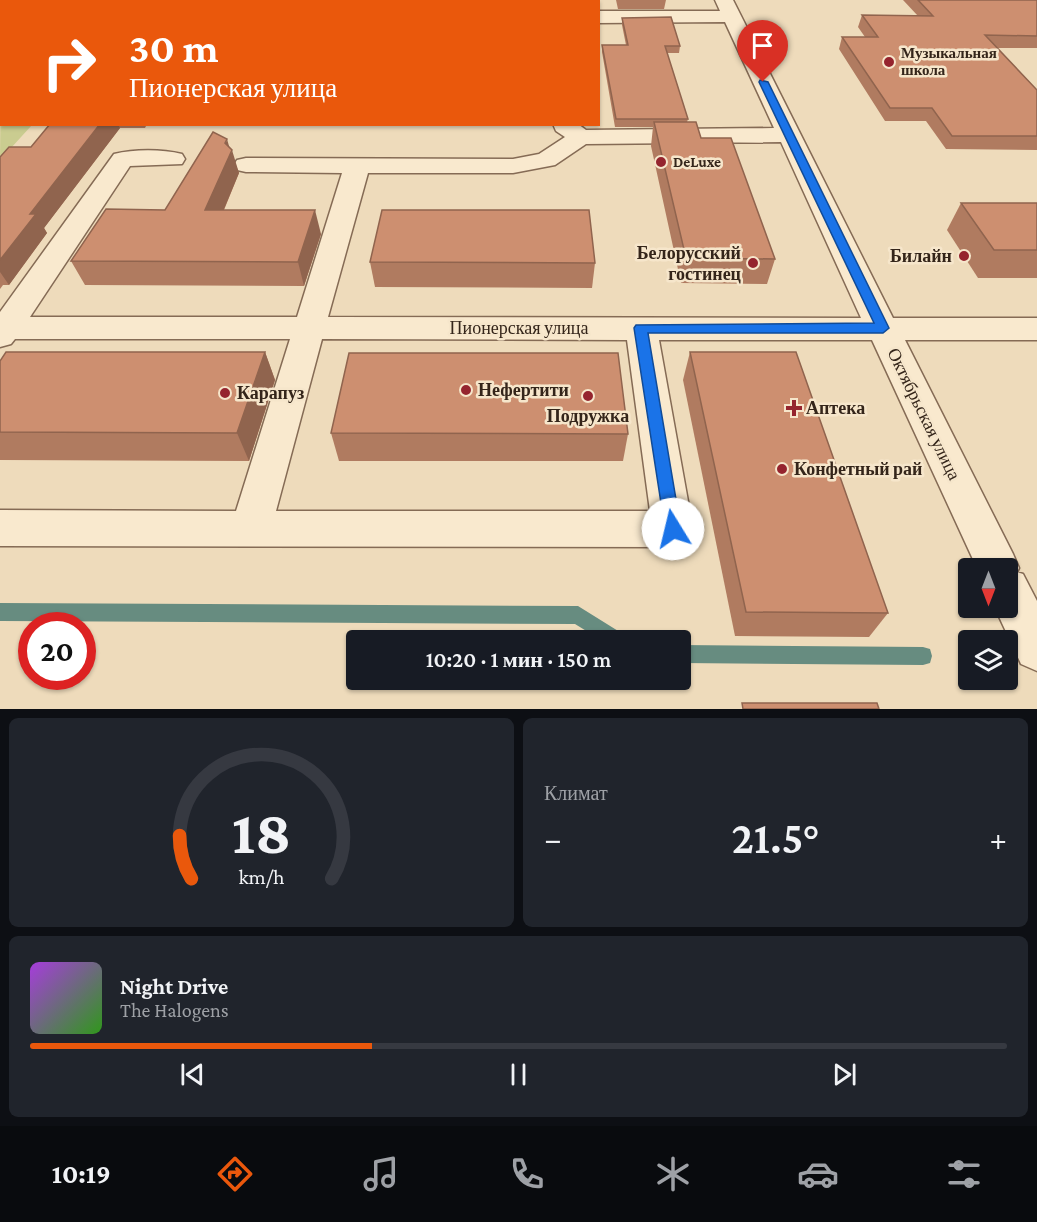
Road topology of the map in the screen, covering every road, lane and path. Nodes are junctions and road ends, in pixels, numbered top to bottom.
1 (728, 8) edge
2 (600, 17) edge
3 (572, 131) edge
4 (788, 135) junction
5 (173, 159) dead end
6 (246, 165) dead end
7 (357, 166) junction
8 (641, 328) junction
9 (883, 328) junction
10 (309, 329) junction
11 (1037, 329) edge
12 (2, 330) edge
13 (0, 528) edge
14 (251, 528) junction
15 (994, 558) edge
16 (1018, 609) edge
17 (1037, 648) edge

1 - 2 street
1 - 4 street, Октябрьская улица
3 - 4 street
3 - 7 street
4 - 9 street, Октябрьская улица
5 - 12 street
6 - 7 street
7 - 10 street
8 - 9 street, Пионерская улица
8 - 10 street, Пионерская улица
8 - 14 street
9 - 11 street, Пионерская улица
9 - 15 street, Октябрьская улица
10 - 12 street, Пионерская улица
10 - 14 street
13 - 14 street
16 - 17 street

